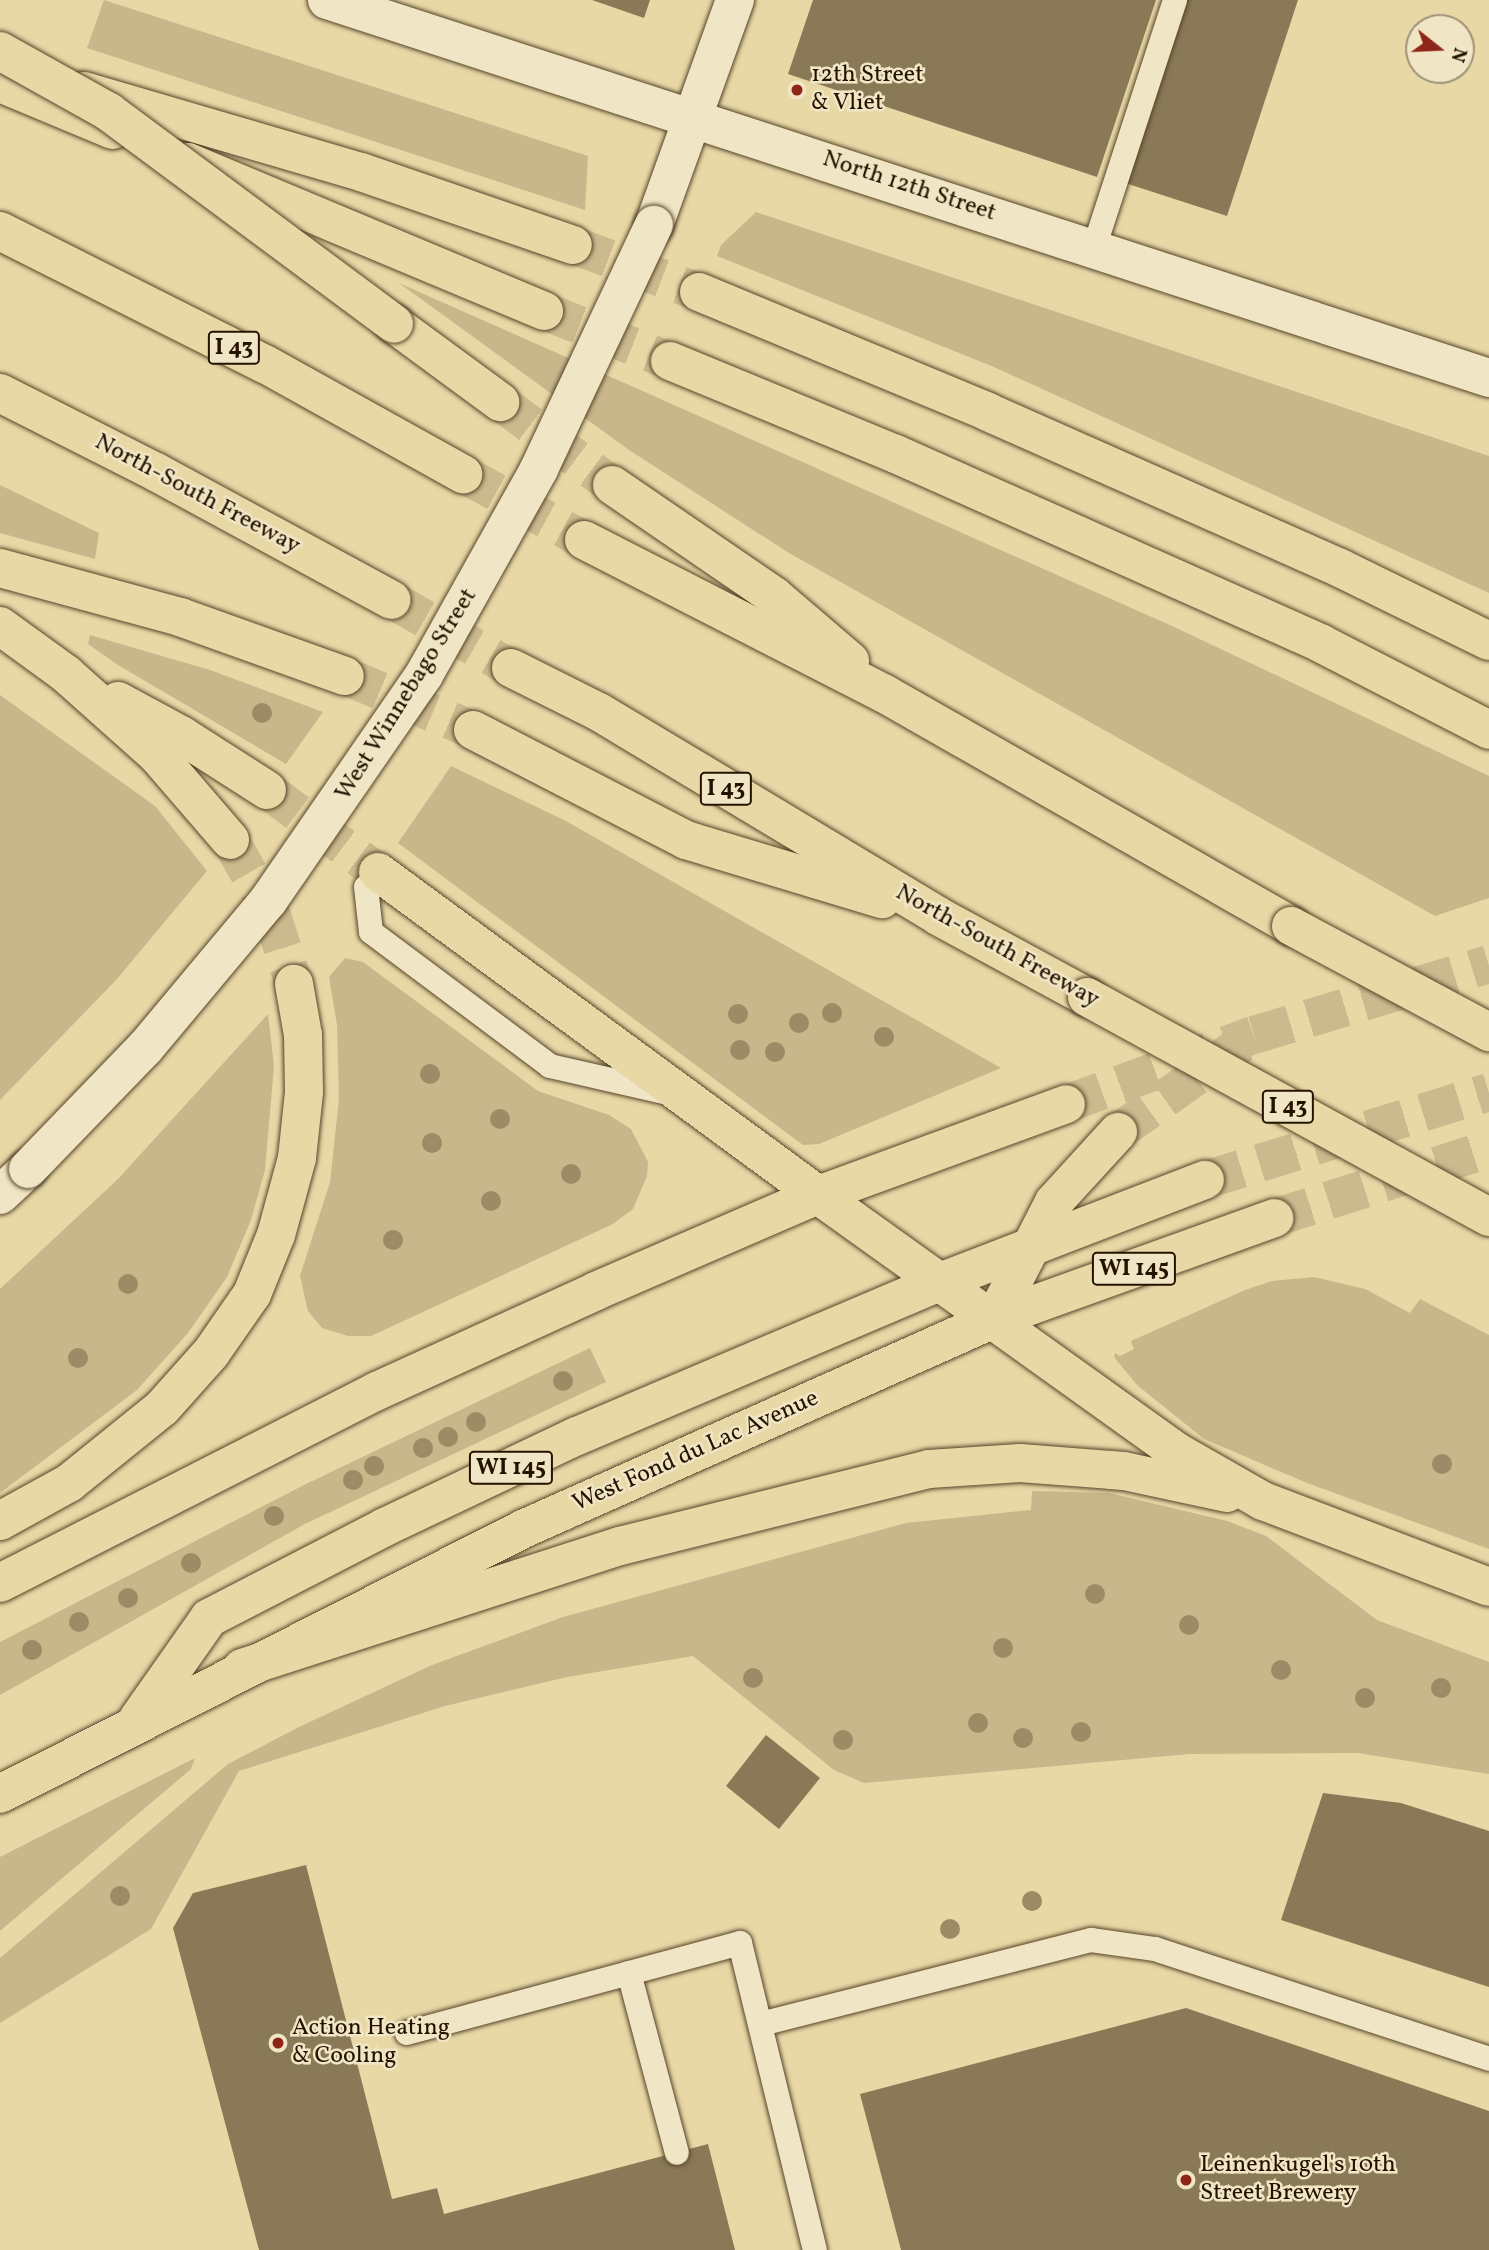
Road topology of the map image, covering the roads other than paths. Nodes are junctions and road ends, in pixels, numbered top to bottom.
1 (327, 0) edge
2 (735, 0) edge
3 (1175, 0) edge
4 (0, 51) edge
5 (0, 66) edge
6 (0, 83) edge
7 (693, 116) junction
8 (0, 232) edge
9 (573, 246) tunnel mouth
10 (1094, 248) junction
11 (699, 292) tunnel mouth
12 (544, 311) tunnel mouth
13 (670, 361) tunnel mouth
14 (1489, 378) edge
15 (0, 393) edge
16 (500, 402) tunnel mouth
17 (463, 474) tunnel mouth
18 (612, 485) tunnel mouth
19 (584, 540) tunnel mouth
20 (0, 568) edge
21 (392, 600) tunnel mouth
22 (0, 626) edge
23 (1489, 641) edge
24 (511, 668) tunnel mouth
25 (66, 674) junction
26 (345, 676) tunnel mouth
27 (885, 694) junction
28 (473, 730) tunnel mouth
29 (1489, 730) edge
30 (267, 790) tunnel mouth
31 (230, 839) tunnel mouth
32 (372, 880) joint
33 (938, 916) junction
34 (294, 984) tunnel mouth
35 (1489, 1032) edge
36 (681, 1096) junction
37 (1066, 1104) tunnel mouth
38 (1118, 1132) tunnel mouth
39 (1205, 1180) tunnel mouth
40 (0, 1195) edge
41 (817, 1195) junction
42 (1489, 1217) edge
43 (1274, 1218) tunnel mouth
44 (1027, 1250) junction
45 (940, 1282) junction
46 (995, 1319) junction
47 (1263, 1501) junction
48 (0, 1521) edge
49 (0, 1583) edge
50 (1489, 1587) edge
51 (242, 1668) junction
52 (135, 1724) junction
53 (0, 1794) edge
54 (629, 1973) junction
55 (761, 2024) junction
56 (407, 2034) dead end
57 (1489, 2059) edge
58 (677, 2153) dead end
59 (815, 2250) edge

1 - 7 street, North 12th Street
2 - 7 street, West Winnebago Street
3 - 10 lane
4 - 16 main road, bridge
5 - 9 main road
6 - 12 main road
7 - 10 street, North 12th Street
7 - 40 street, West Winnebago Street, bridge
8 - 17 main road, I 43
10 - 14 street, North 12th Street
11 - 23 main road
13 - 29 main road
15 - 21 main road, North-South Freeway
18 - 27 main road
19 - 27 main road
20 - 26 main road
22 - 25 main road
24 - 33 main road, North-South Freeway / I 43
25 - 30 main road
25 - 31 main road
27 - 35 main road, bridge
28 - 33 main road
32 - 36 main road
32 - 36 lane
33 - 42 main road, North-South Freeway / I 43, bridge
34 - 48 main road
36 - 41 main road
37 - 41 main road
38 - 44 main road
39 - 44 main road, West Fond du Lac Avenue / WI 145
41 - 45 main road
41 - 49 main road
43 - 46 main road, West Fond du Lac Avenue / WI 145
44 - 45 main road, West Fond du Lac Avenue / WI 145
44 - 46 main road
45 - 46 main road
45 - 52 main road, West Fond du Lac Avenue / WI 145
46 - 47 main road
46 - 51 main road, West Fond du Lac Avenue / WI 145
47 - 50 main road
47 - 51 main road
51 - 52 main road, West Fond du Lac Avenue / WI 145
52 - 53 main road, West Fond du Lac Avenue / WI 145
54 - 55 lane
54 - 56 lane
54 - 58 lane
55 - 57 lane
55 - 59 lane

